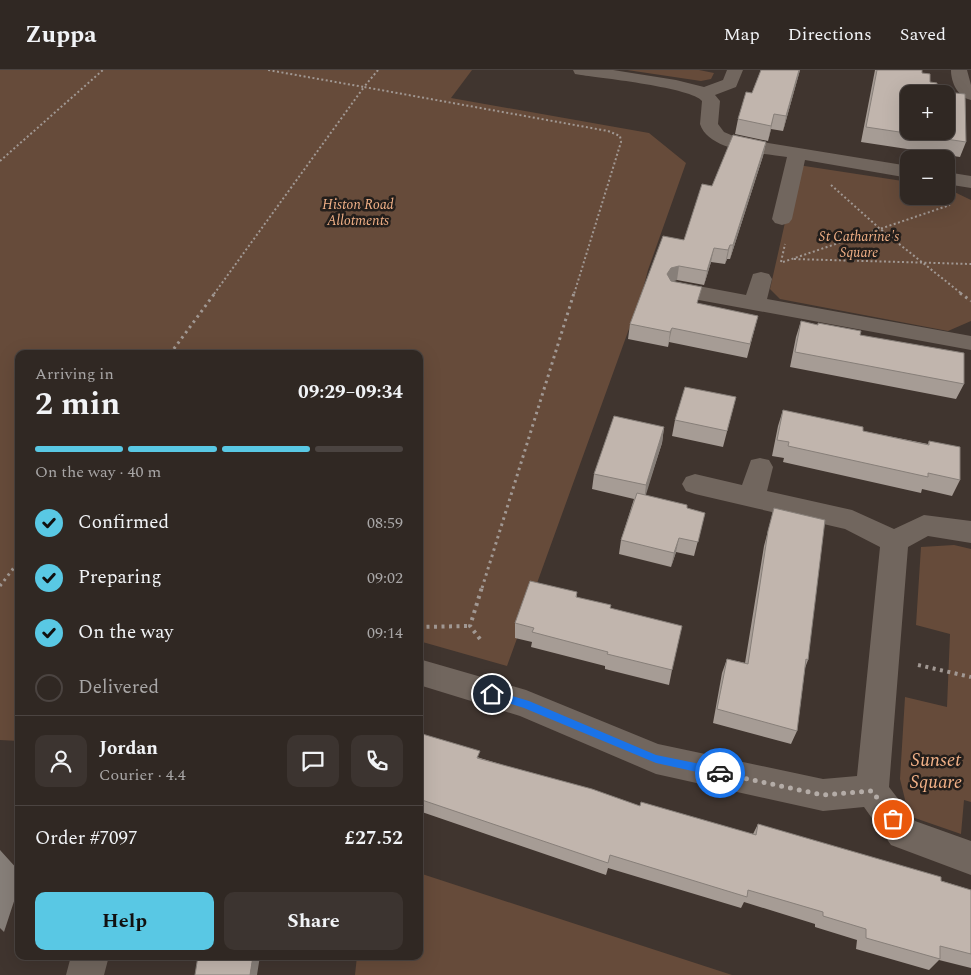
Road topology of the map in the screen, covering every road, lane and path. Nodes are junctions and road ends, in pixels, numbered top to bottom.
1 (103, 70) edge
2 (268, 70) edge
3 (296, 70) edge
4 (378, 70) edge
5 (581, 70) edge
6 (735, 70) edge
7 (960, 70) edge
8 (292, 74) junction
9 (364, 87) junction
10 (705, 93) junction
11 (971, 96) edge
12 (797, 154) junction
13 (0, 161) edge
14 (900, 171) edge
15 (955, 179) edge
16 (828, 181) dead end
17 (971, 182) edge
18 (951, 205) dead end
19 (782, 219) joint
20 (879, 228) junction
21 (791, 259) junction
22 (780, 263) junction
23 (923, 263) junction
24 (971, 264) edge
25 (761, 279) joint
26 (677, 289) edge
27 (971, 300) edge
28 (755, 303) junction
29 (971, 343) edge
30 (173, 350) edge
31 (760, 467) dead end
32 (695, 484) dead end
33 (752, 497) junction
34 (971, 532) edge
35 (894, 542) junction
36 (15, 566) edge
37 (0, 586) edge
38 (470, 626) junction
39 (423, 627) edge
40 (480, 639) dead end
41 (883, 658) junction
42 (423, 673) edge
43 (971, 677) edge
44 (872, 791) junction
45 (971, 858) edge
46 (89, 960) edge
47 (85, 975) edge

1 - 13 path
2 - 8 path
3 - 8 path
4 - 9 path
5 - 10 street
6 - 10 street
7 - 11 street
8 - 9 path
9 - 30 path
9 - 38 path
10 - 12 street
12 - 14 street
12 - 19 street
15 - 17 street
16 - 20 path
18 - 20 path
19 - 22 path
20 - 21 path
20 - 23 path
21 - 22 path
21 - 23 path
22 - 25 path
23 - 24 path
23 - 27 path
25 - 28 street
26 - 28 street
28 - 29 street
31 - 33 street
32 - 33 street
33 - 35 street
34 - 35 street
35 - 41 street
36 - 37 path
38 - 39 path
38 - 40 path
41 - 43 path
41 - 44 street
42 - 44 street
44 - 45 street
46 - 47 street

